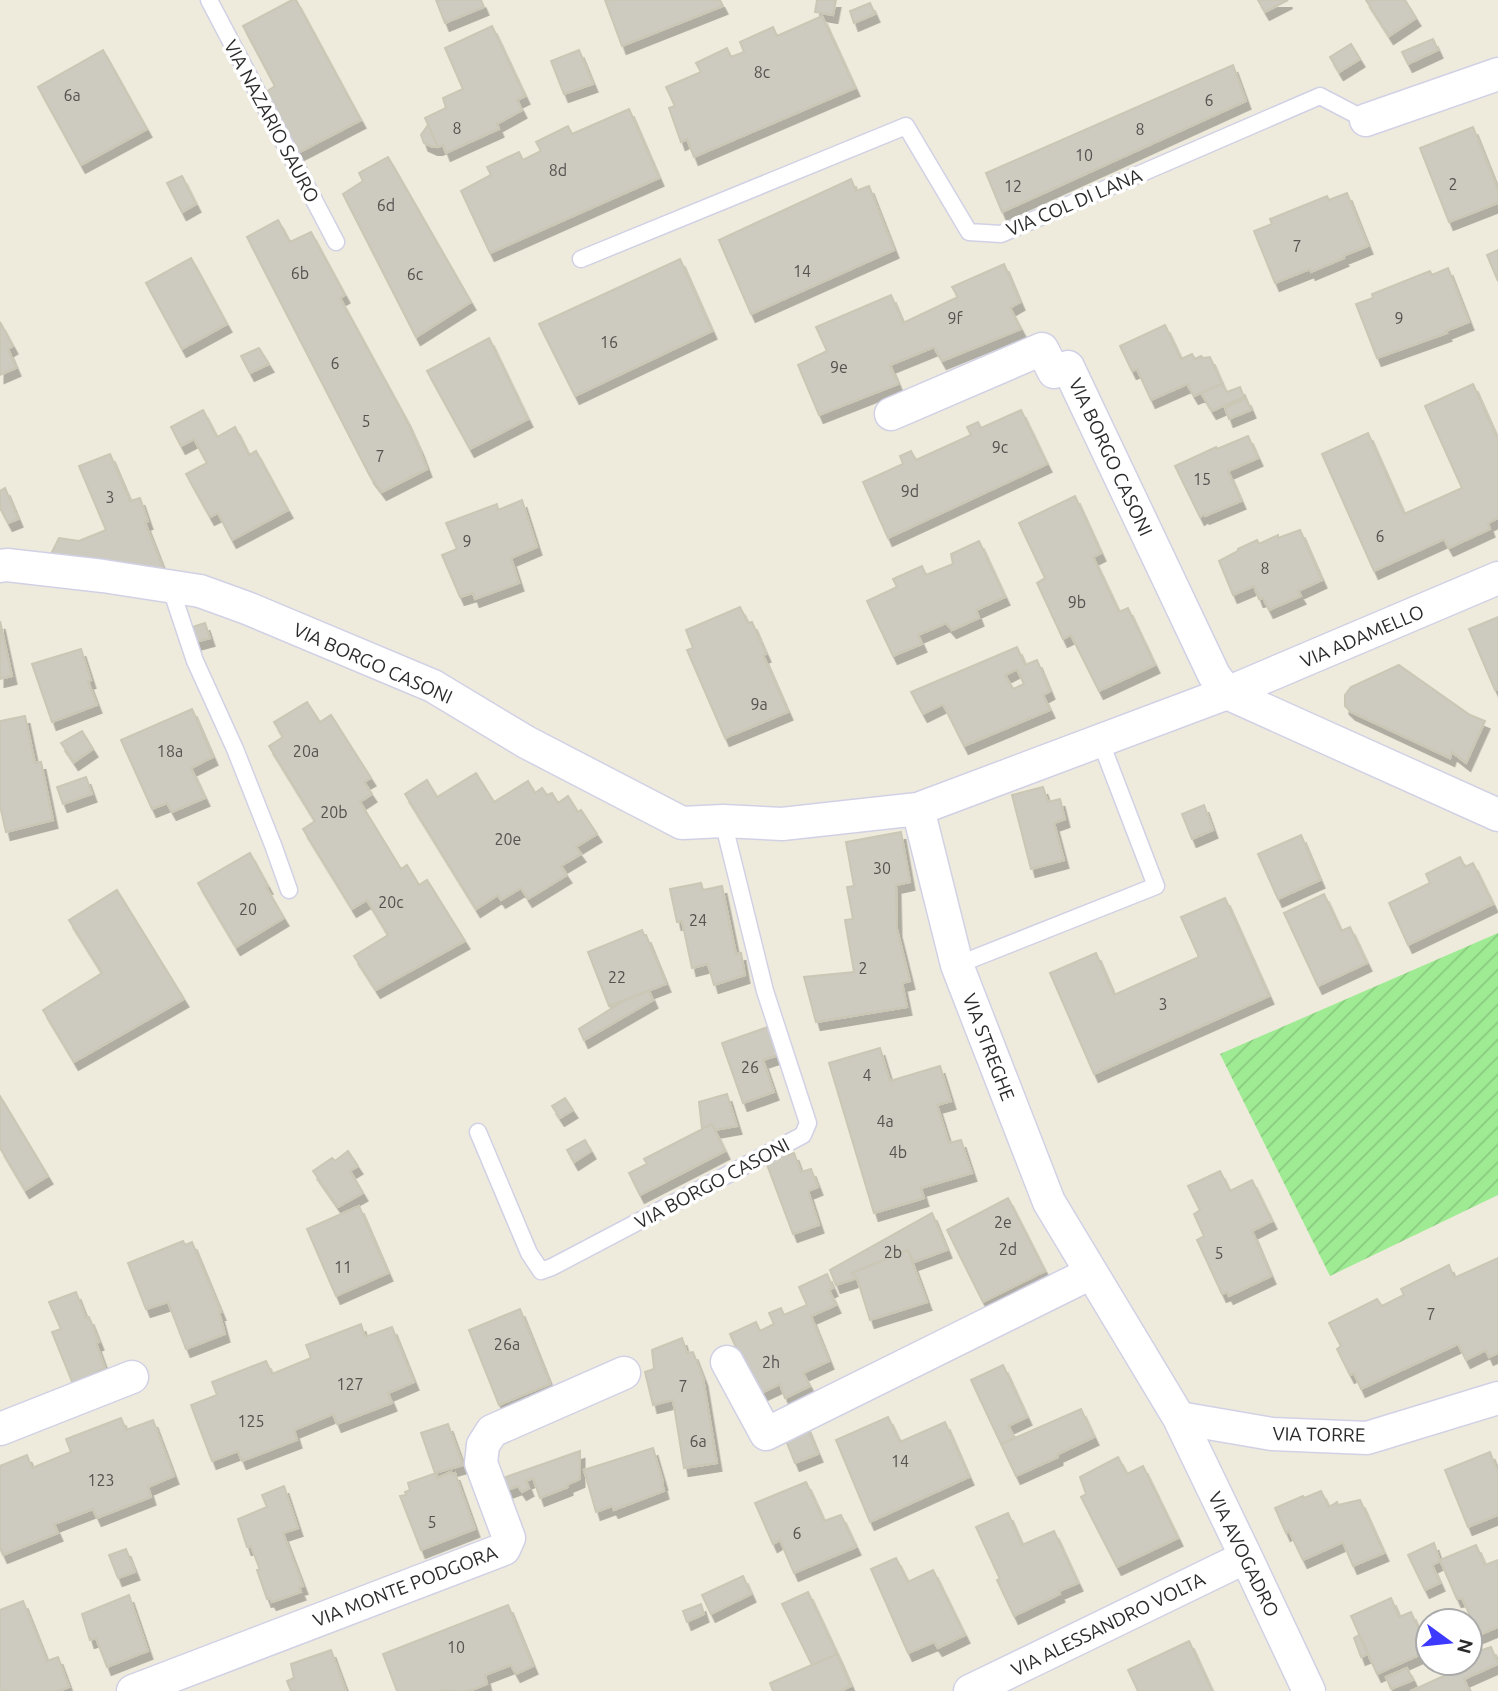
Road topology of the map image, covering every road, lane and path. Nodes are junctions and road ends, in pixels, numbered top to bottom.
1 (209, 0) edge
2 (1496, 78) edge
3 (1366, 120) joint
4 (336, 242) dead end
5 (581, 259) dead end
6 (891, 414) dead end
7 (0, 566) edge
8 (1498, 578) edge
9 (170, 586) junction
10 (1227, 693) junction
11 (1100, 740) junction
12 (918, 809) junction
13 (1498, 815) edge
14 (723, 821) junction
15 (289, 890) dead end
16 (957, 965) junction
17 (478, 1132) dead end
18 (1091, 1273) junction
19 (727, 1362) dead end
20 (624, 1373) dead end
21 (132, 1377) dead end
22 (1495, 1406) edge
23 (1178, 1418) junction
24 (0, 1429) edge
25 (1247, 1557) junction
26 (133, 1691) edge
27 (970, 1691) edge
28 (1309, 1691) edge

1 - 4 lane, VIA NAZARIO SAURO
2 - 3 street, VIA COL DI LANA
3 - 5 lane, VIA COL DI LANA
6 - 10 street, VIA BORGO CASONI
7 - 9 street, VIA BORGO CASONI
8 - 10 street, VIA ADAMELLO
9 - 14 street, VIA BORGO CASONI
9 - 15 lane
10 - 11 street, VIA BORGO CASONI
10 - 13 street
11 - 12 street, VIA BORGO CASONI
11 - 16 lane
12 - 14 street, VIA BORGO CASONI
12 - 16 street, VIA STREGHE
14 - 17 lane, VIA BORGO CASONI
16 - 18 street, VIA STREGHE
18 - 19 street
18 - 23 street, VIA STREGHE
20 - 26 street, VIA MONTE PODGORA
21 - 24 street
22 - 23 street, VIA TORRE
23 - 25 street, VIA AVOGADRO
25 - 27 street, VIA ALESSANDRO VOLTA
25 - 28 street, VIA AVOGADRO

